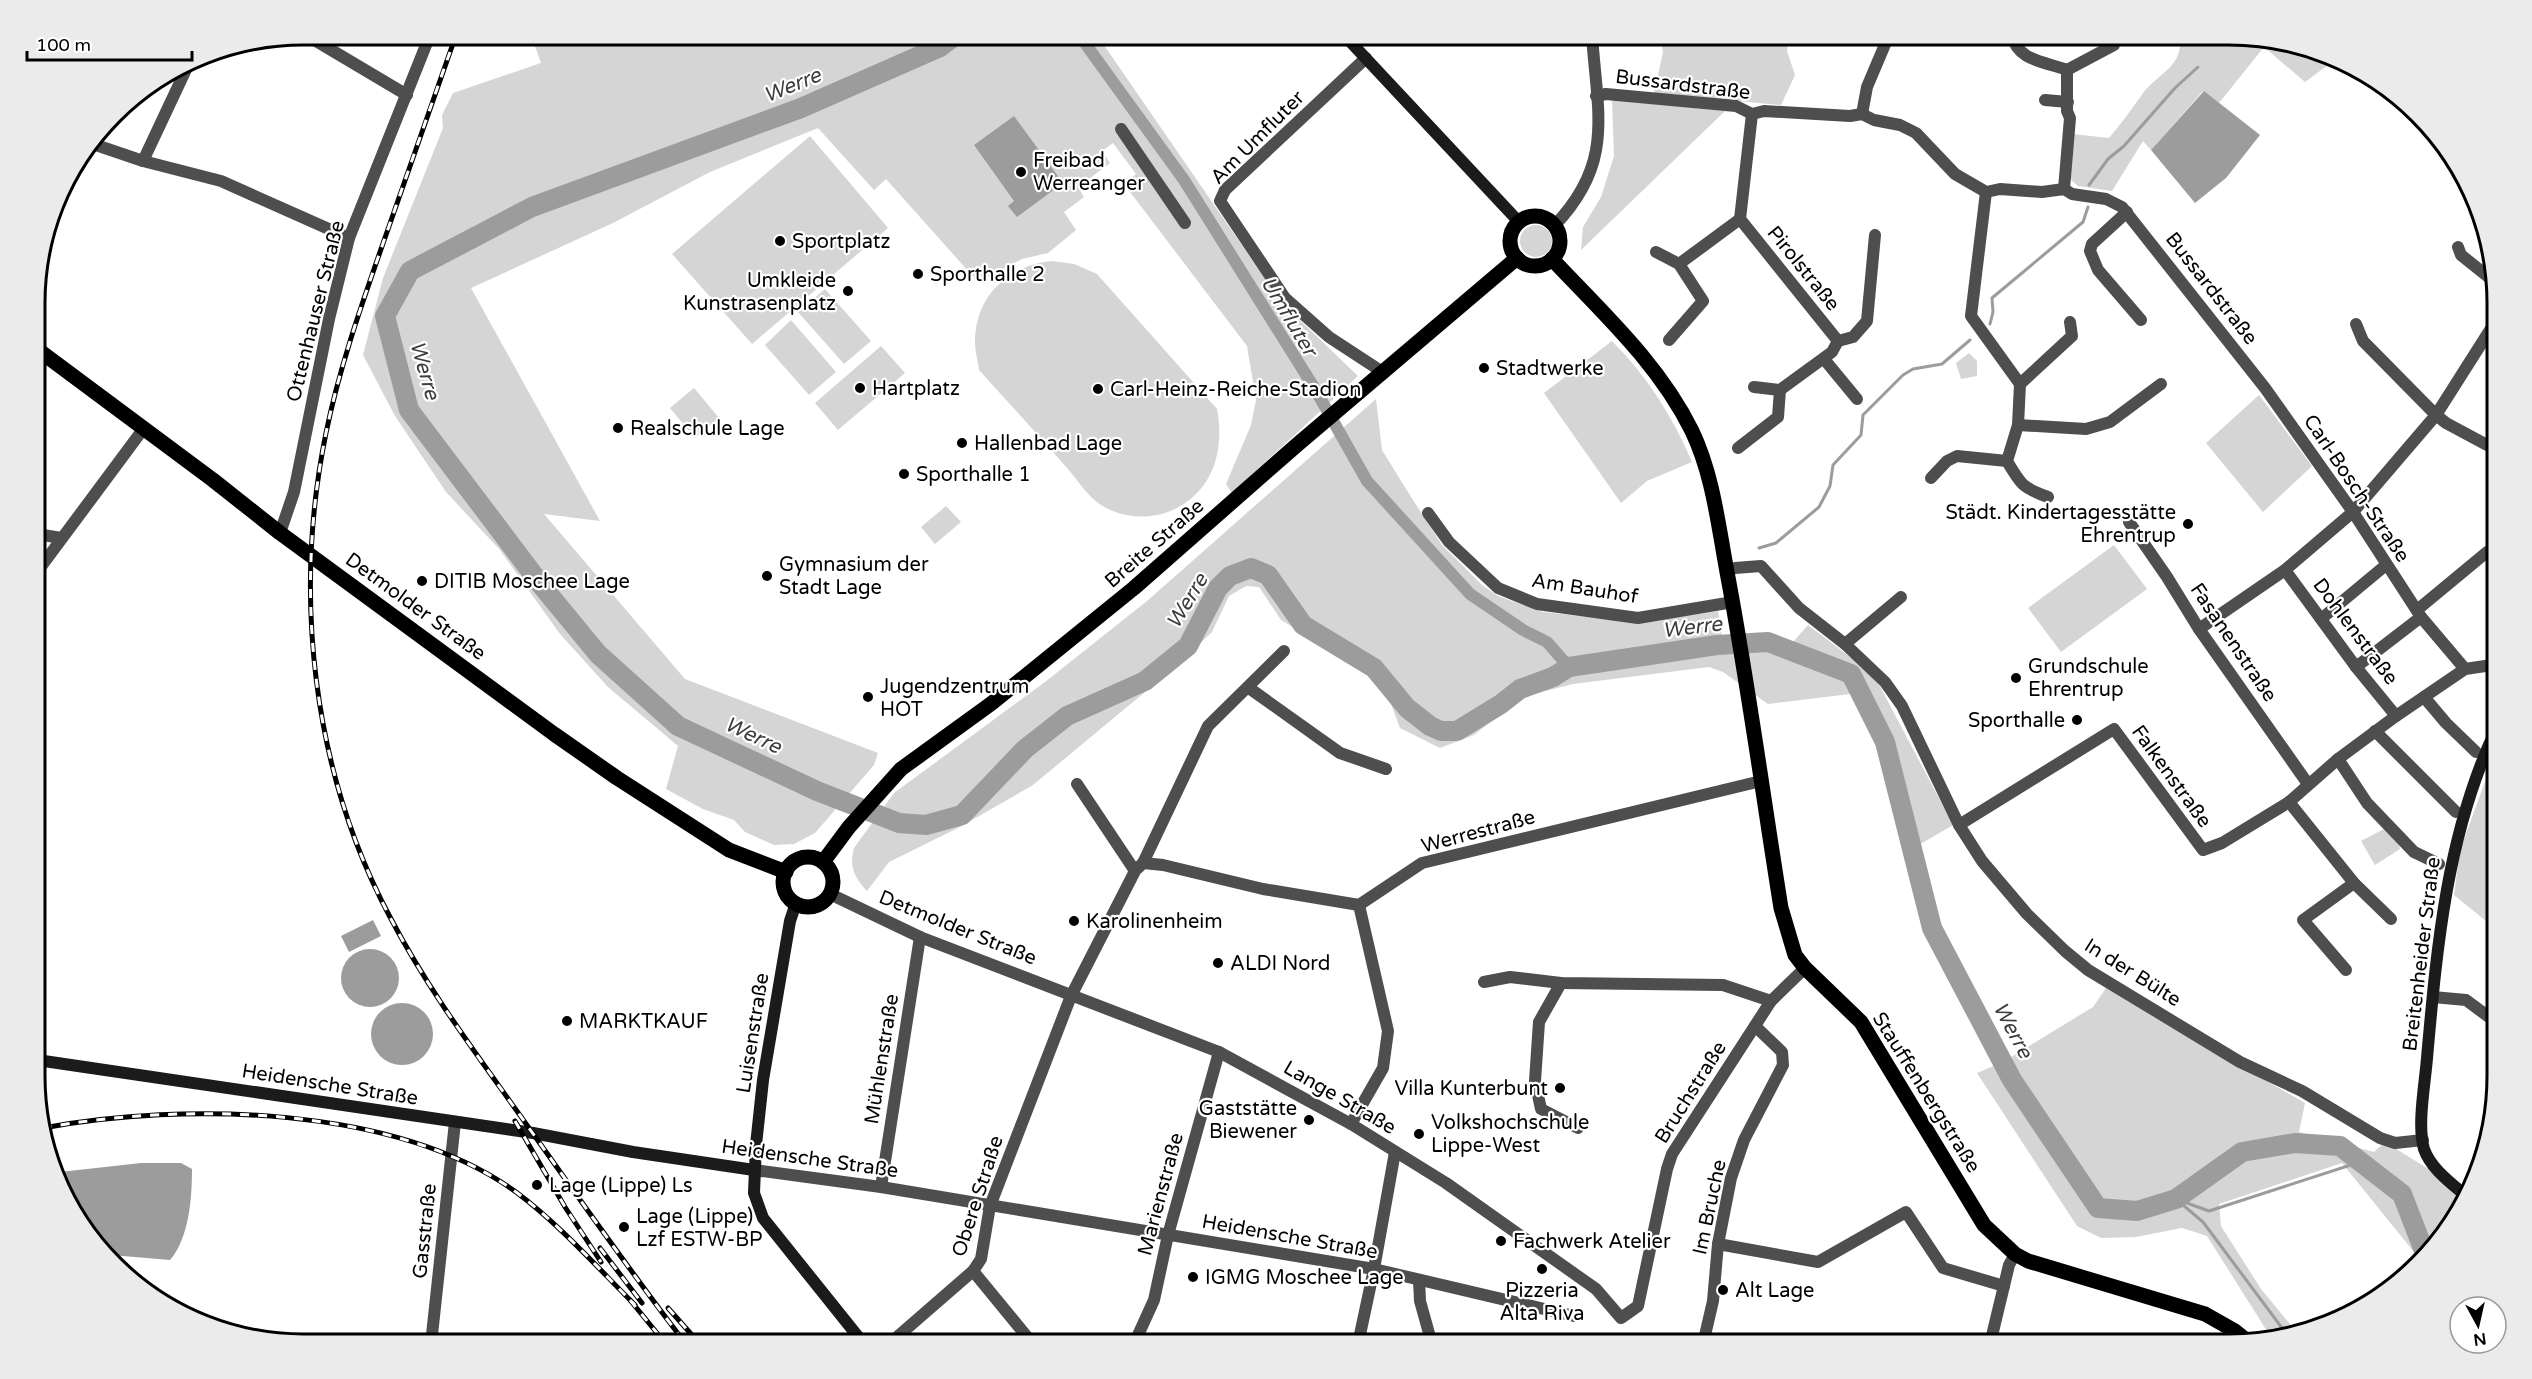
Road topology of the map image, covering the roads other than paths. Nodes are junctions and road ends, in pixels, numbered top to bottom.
1 (324, 45) edge
2 (426, 45) edge
3 (1354, 45) edge
4 (1593, 45) edge
5 (1884, 45) edge
6 (2016, 45) edge
7 (2114, 45) dead end
8 (1366, 58) junction
9 (2067, 70) junction
10 (183, 75) edge
11 (407, 95) junction
12 (1596, 96) junction
13 (2045, 100) dead end
14 (2068, 102) junction
15 (1752, 114) junction
16 (1862, 114) junction
17 (1121, 129) dead end
18 (98, 146) edge
19 (143, 161) junction
20 (2064, 189) junction
21 (1986, 192) junction
22 (2127, 212) junction
23 (1740, 219) junction
24 (1519, 222) junction
25 (1185, 223) dead end
26 (1555, 225) junction
27 (1875, 235) dead end
28 (349, 238) junction
29 (2458, 247) dead end
30 (1656, 252) dead end
31 (1517, 258) junction
32 (1552, 259) junction
33 (1679, 264) junction
34 (2485, 274) edge
35 (2141, 320) dead end
36 (2070, 322) dead end
37 (2356, 324) dead end
38 (2487, 335) edge
39 (1670, 340) dead end
40 (1838, 341) junction
41 (45, 355) edge
42 (1824, 359) junction
43 (1384, 373) junction
44 (2020, 384) junction
45 (2161, 384) dead end
46 (1754, 387) dead end
47 (2265, 388) joint
48 (1780, 390) junction
49 (1857, 399) dead end
50 (2436, 415) junction
51 (2018, 424) junction
52 (144, 428) junction
53 (2487, 445) dead end
54 (1738, 448) dead end
55 (2007, 461) junction
56 (1931, 478) dead end
57 (2048, 497) dead end
58 (2353, 512) junction
59 (1428, 513) dead end
60 (2129, 522) dead end
61 (280, 533) junction
62 (45, 535) edge
63 (61, 538) junction
64 (2487, 552) dead end
65 (45, 561) edge
66 (2386, 565) junction
67 (2285, 570) junction
68 (1727, 571) junction
69 (1901, 597) dead end
70 (1733, 602) junction
71 (2419, 614) junction
72 (2321, 619) junction
73 (2199, 629) junction
74 (1845, 644) junction
75 (1284, 651) dead end
76 (2487, 666) edge
77 (2356, 667) junction
78 (2465, 669) junction
79 (1249, 688) junction
80 (2424, 697) junction
81 (2396, 716) junction
82 (2375, 731) junction
83 (2476, 752) dead end
84 (2487, 752) edge
85 (2338, 759) junction
86 (1386, 769) dead end
87 (1761, 781) junction
88 (1077, 784) dead end
89 (2308, 784) junction
90 (2289, 802) junction
91 (2456, 812) dead end
92 (1959, 825) junction
93 (823, 862) junction
94 (2439, 864) dead end
95 (1139, 867) junction
96 (786, 872) junction
97 (2354, 883) junction
98 (830, 894) junction
99 (796, 903) junction
100 (1359, 904) junction
101 (2391, 919) dead end
102 (920, 937) junction
103 (1805, 968) junction
104 (2346, 970) dead end
105 (1484, 982) dead end
106 (1561, 983) junction
107 (1071, 996) junction
108 (2433, 997) junction
109 (1772, 1001) junction
110 (2487, 1016) edge
111 (1755, 1026) junction
112 (1219, 1052) junction
113 (45, 1061) edge
114 (455, 1122) junction
115 (1351, 1124) junction
116 (1578, 1128) dead end
117 (2423, 1140) junction
118 (1395, 1152) junction
119 (754, 1170) junction
120 (881, 1187) junction
121 (2460, 1190) edge
122 (990, 1206) junction
123 (1168, 1235) junction
124 (1718, 1245) junction
125 (2015, 1254) junction
126 (1374, 1269) junction
127 (973, 1271) junction
128 (1419, 1280) junction
129 (2004, 1286) junction
130 (1574, 1316) dead end
131 (1622, 1318) joint
132 (2238, 1333) edge
133 (432, 1334) edge
134 (856, 1334) edge
135 (901, 1334) edge
136 (1025, 1334) edge
137 (1139, 1334) edge
138 (1360, 1334) edge
139 (1429, 1334) edge
140 (1705, 1334) edge
141 (1992, 1334) edge

1 - 11 street
2 - 11 street, Ottenhauser Straße
3 - 8 main road
4 - 12 street
5 - 16 street
6 - 9 street
7 - 9 street
8 - 24 main road
8 - 43 street, Am Umfluter
9 - 14 street
10 - 19 street
11 - 28 street, Ottenhauser Straße
12 - 15 street, Bussardstraße
12 - 26 street
13 - 14 street
14 - 20 street
15 - 16 street, Bussardstraße
15 - 23 street, Pirolstraße
16 - 21 street, Bussardstraße
17 - 25 street
18 - 19 street
19 - 28 street
20 - 21 street, Bussardstraße
20 - 22 street, Bussardstraße
21 - 44 street
22 - 35 street
22 - 47 street, Bussardstraße
23 - 33 street, Pirolstraße
23 - 40 street, Pirolstraße
24 - 26 main road
24 - 31 main road
26 - 32 main road
27 - 40 street, Pirolstraße
28 - 61 street, Ottenhauser Straße
29 - 34 street
30 - 33 street
31 - 32 main road
31 - 43 main road, Breite Straße
32 - 68 main road, Stauffenbergstraße
33 - 39 street
36 - 44 street
37 - 50 street
38 - 50 street
40 - 42 street, Pirolstraße
41 - 52 main road, Detmolder Straße
42 - 48 street, Pirolstraße
42 - 49 street
43 - 93 main road, Breite Straße
44 - 51 street
45 - 51 street
46 - 48 street
47 - 58 street, Carl-Bosch-Straße
48 - 54 street
50 - 53 street
50 - 58 street
51 - 55 street
52 - 61 main road, Detmolder Straße
52 - 63 street
55 - 56 street
55 - 57 street
58 - 66 street, Carl-Bosch-Straße
58 - 67 street
59 - 70 street, Am Bauhof
60 - 73 street, Fasanenstraße
61 - 96 main road, Detmolder Straße
62 - 63 street
63 - 65 street
64 - 71 street
66 - 71 street, Carl-Bosch-Straße
66 - 72 street
67 - 72 street, Dohlenstraße
67 - 73 street
68 - 70 main road, Stauffenbergstraße
68 - 74 street, In der Bülte
69 - 74 street
70 - 87 main road, Stauffenbergstraße
71 - 77 street
71 - 78 street, Carl-Bosch-Straße
72 - 77 street, Dohlenstraße
73 - 89 street, Fasanenstraße
74 - 92 street, In der Bülte
75 - 79 street, Obere Straße
76 - 78 street
77 - 81 street, Dohlenstraße
78 - 80 street, Falkenstraße
79 - 86 street
79 - 95 street, Obere Straße
80 - 81 street, Falkenstraße
80 - 83 street
81 - 82 street, Falkenstraße
82 - 85 street, Falkenstraße
82 - 91 street
84 - 108 main road, Breitenheider Straße
85 - 89 street, Falkenstraße
85 - 94 street
87 - 100 street, Werrestraße
87 - 103 main road, Stauffenbergstraße
88 - 95 street
89 - 90 street, Falkenstraße
90 - 92 street, Falkenstraße
90 - 97 street
92 - 117 street, In der Bülte
93 - 96 main road
93 - 98 main road
95 - 100 street
95 - 107 street, Obere Straße
96 - 99 main road
97 - 101 street
97 - 104 street
98 - 99 main road
98 - 102 street, Detmolder Straße
99 - 119 main road, Luisenstraße
100 - 115 street
102 - 107 street, Detmolder Straße
102 - 120 street, Mühlenstraße
103 - 109 street, Bruchstraße
103 - 125 main road, Stauffenbergstraße
105 - 106 street
106 - 109 street
106 - 116 street
107 - 112 street, Lange Straße
107 - 122 street, Obere Straße
108 - 110 street
108 - 117 main road, Breitenheider Straße
109 - 111 street, Bruchstraße
111 - 124 street, Im Bruche
111 - 131 street, Bruchstraße
112 - 115 street, Lange Straße
112 - 123 street, Marienstraße
113 - 114 main road, Heidensche Straße
114 - 119 main road, Heidensche Straße
114 - 133 street, Gasstraße
115 - 118 street, Lange Straße
117 - 121 main road, Breitenheider Straße
118 - 126 street
118 - 131 street, Lange Straße
119 - 120 street, Heidensche Straße
119 - 134 main road, Luisenstraße
120 - 122 street, Heidensche Straße
122 - 123 street, Heidensche Straße
122 - 127 street, Obere Straße
123 - 126 street, Heidensche Straße
123 - 137 street, Marienstraße
124 - 129 street
124 - 140 street, Im Bruche
125 - 129 street
125 - 132 main road, Stauffenbergstraße
126 - 128 street, Heidensche Straße
126 - 138 street
127 - 135 street, Obere Straße
127 - 136 street
128 - 130 street, Heidensche Straße
128 - 139 street
129 - 141 street

